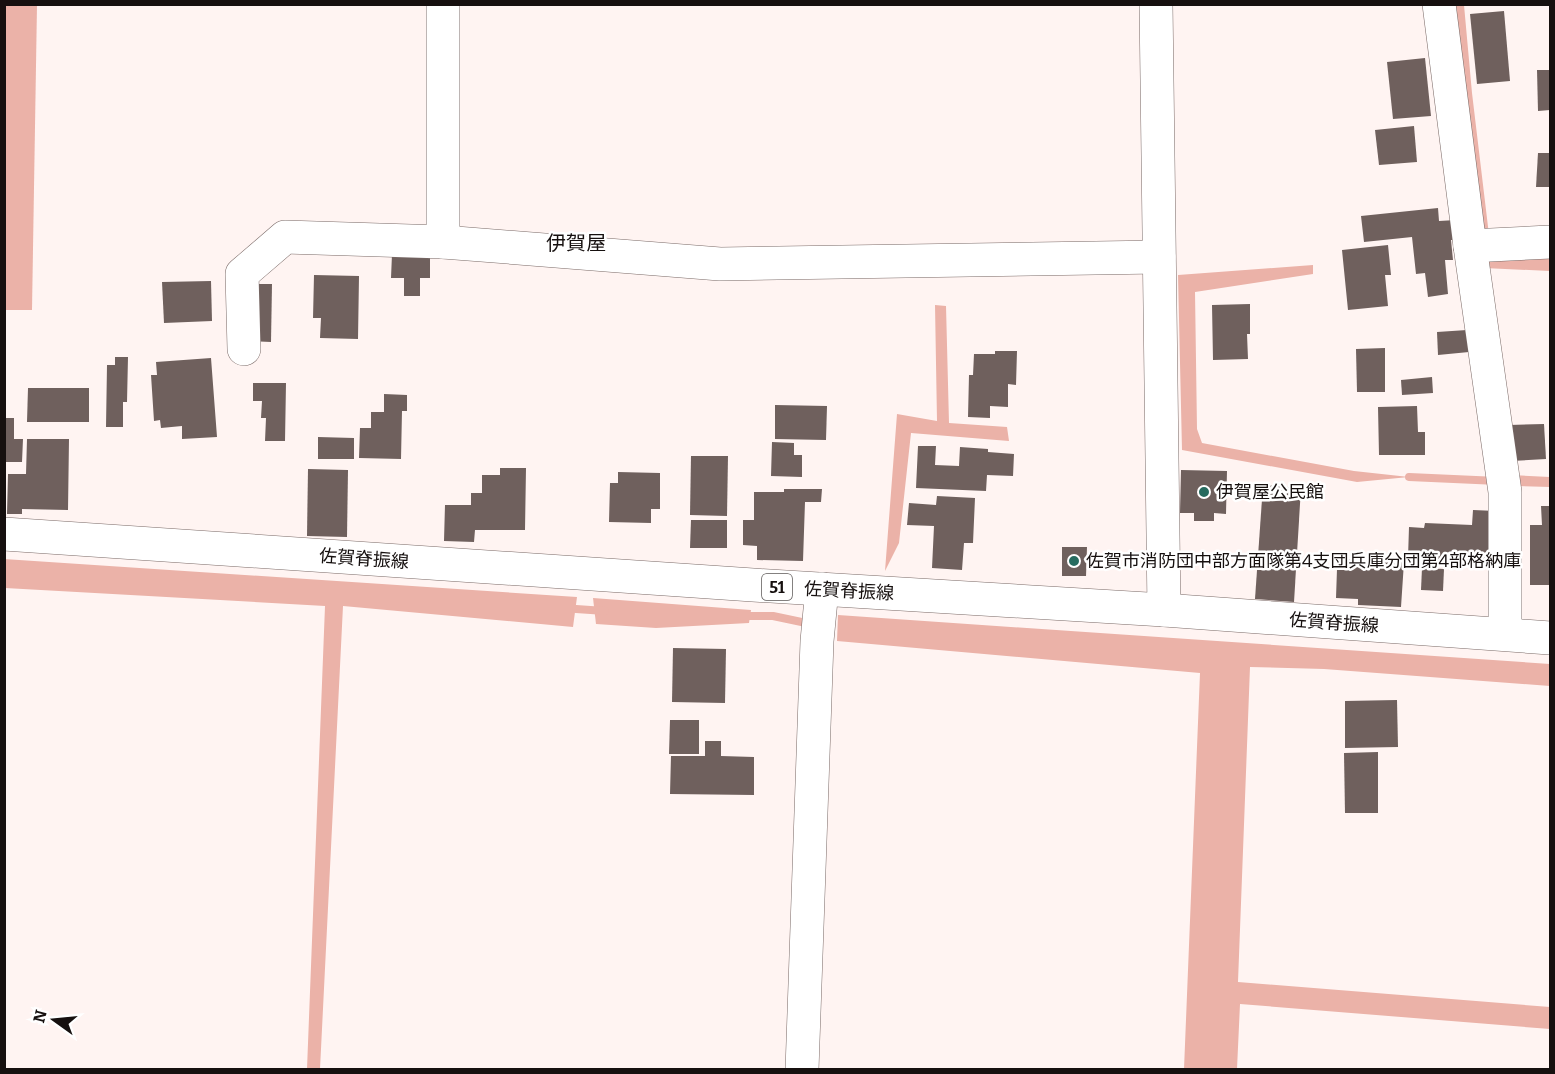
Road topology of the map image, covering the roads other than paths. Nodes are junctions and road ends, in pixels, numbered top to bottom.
1 (443, 4) edge
2 (1156, 4) edge
3 (1439, 4) edge
4 (443, 242) junction
5 (1551, 242) edge
6 (1482, 246) junction
7 (1159, 257) junction
8 (244, 349) dead end
9 (4, 534) edge
10 (822, 597) junction
11 (1164, 610) junction
12 (1505, 634) junction
13 (1551, 638) edge
14 (802, 1070) edge

1 - 4 street
2 - 7 street
3 - 6 street
4 - 7 street
4 - 8 street
5 - 6 street
6 - 12 street
7 - 11 street
9 - 10 street, 佐賀脊振線 / 51
10 - 11 street, 佐賀脊振線 / 51
10 - 14 street
11 - 12 street, 佐賀脊振線 / 51
12 - 13 street, 佐賀脊振線 / 51

